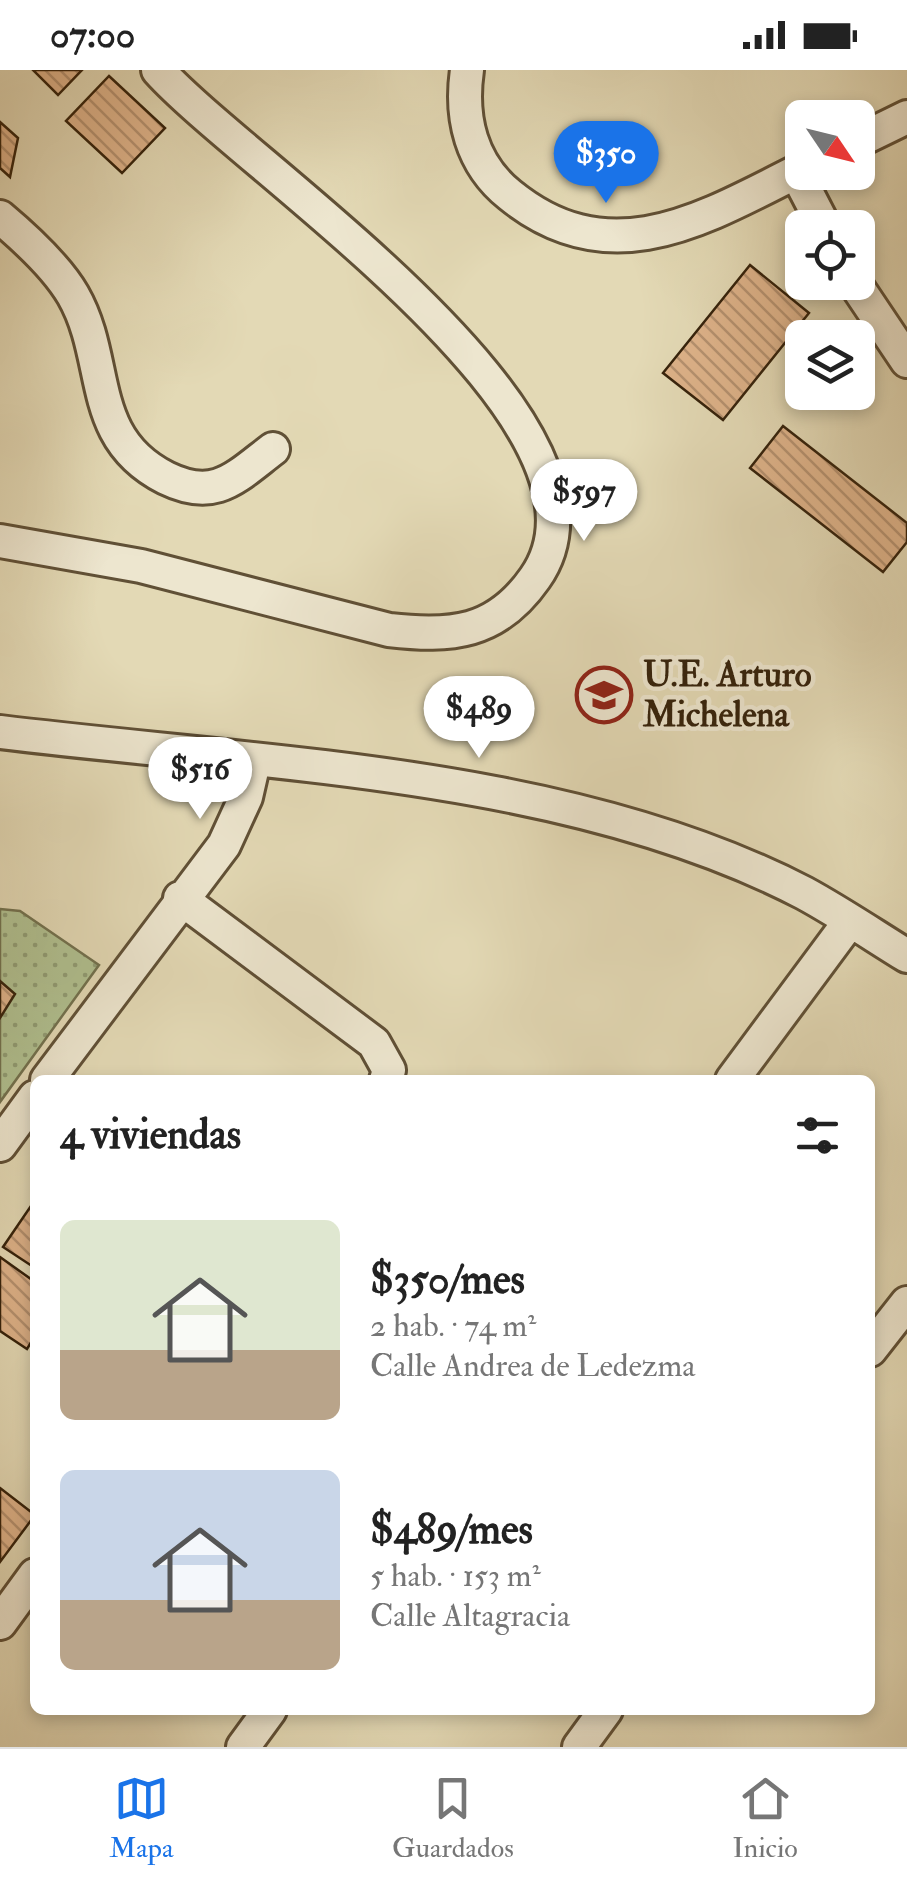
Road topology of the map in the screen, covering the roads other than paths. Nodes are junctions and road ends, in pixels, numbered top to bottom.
1 (158, 70) edge
2 (467, 70) edge
3 (907, 117) edge
4 (875, 133) edge
5 (785, 177) edge
6 (0, 216) edge
7 (866, 300) edge
8 (907, 361) edge
9 (273, 449) dead end
10 (0, 541) edge
11 (0, 732) edge
12 (254, 762) junction
13 (180, 898) junction
14 (850, 921) junction
15 (907, 956) edge
16 (51, 1075) edge
17 (388, 1075) edge
18 (736, 1075) edge
19 (30, 1104) edge
20 (0, 1144) edge
21 (907, 1303) edge
22 (875, 1344) edge
23 (30, 1582) edge
24 (0, 1623) edge
25 (266, 1715) edge
26 (602, 1715) edge
27 (243, 1747) edge
28 (579, 1747) edge

1 - 10 street
2 - 5 street
3 - 4 street
6 - 9 street
7 - 8 street
11 - 12 street
12 - 13 street
12 - 14 street
13 - 16 street
13 - 17 street
14 - 15 street
14 - 18 street
19 - 20 street
21 - 22 street
23 - 24 street
25 - 27 street
26 - 28 street

